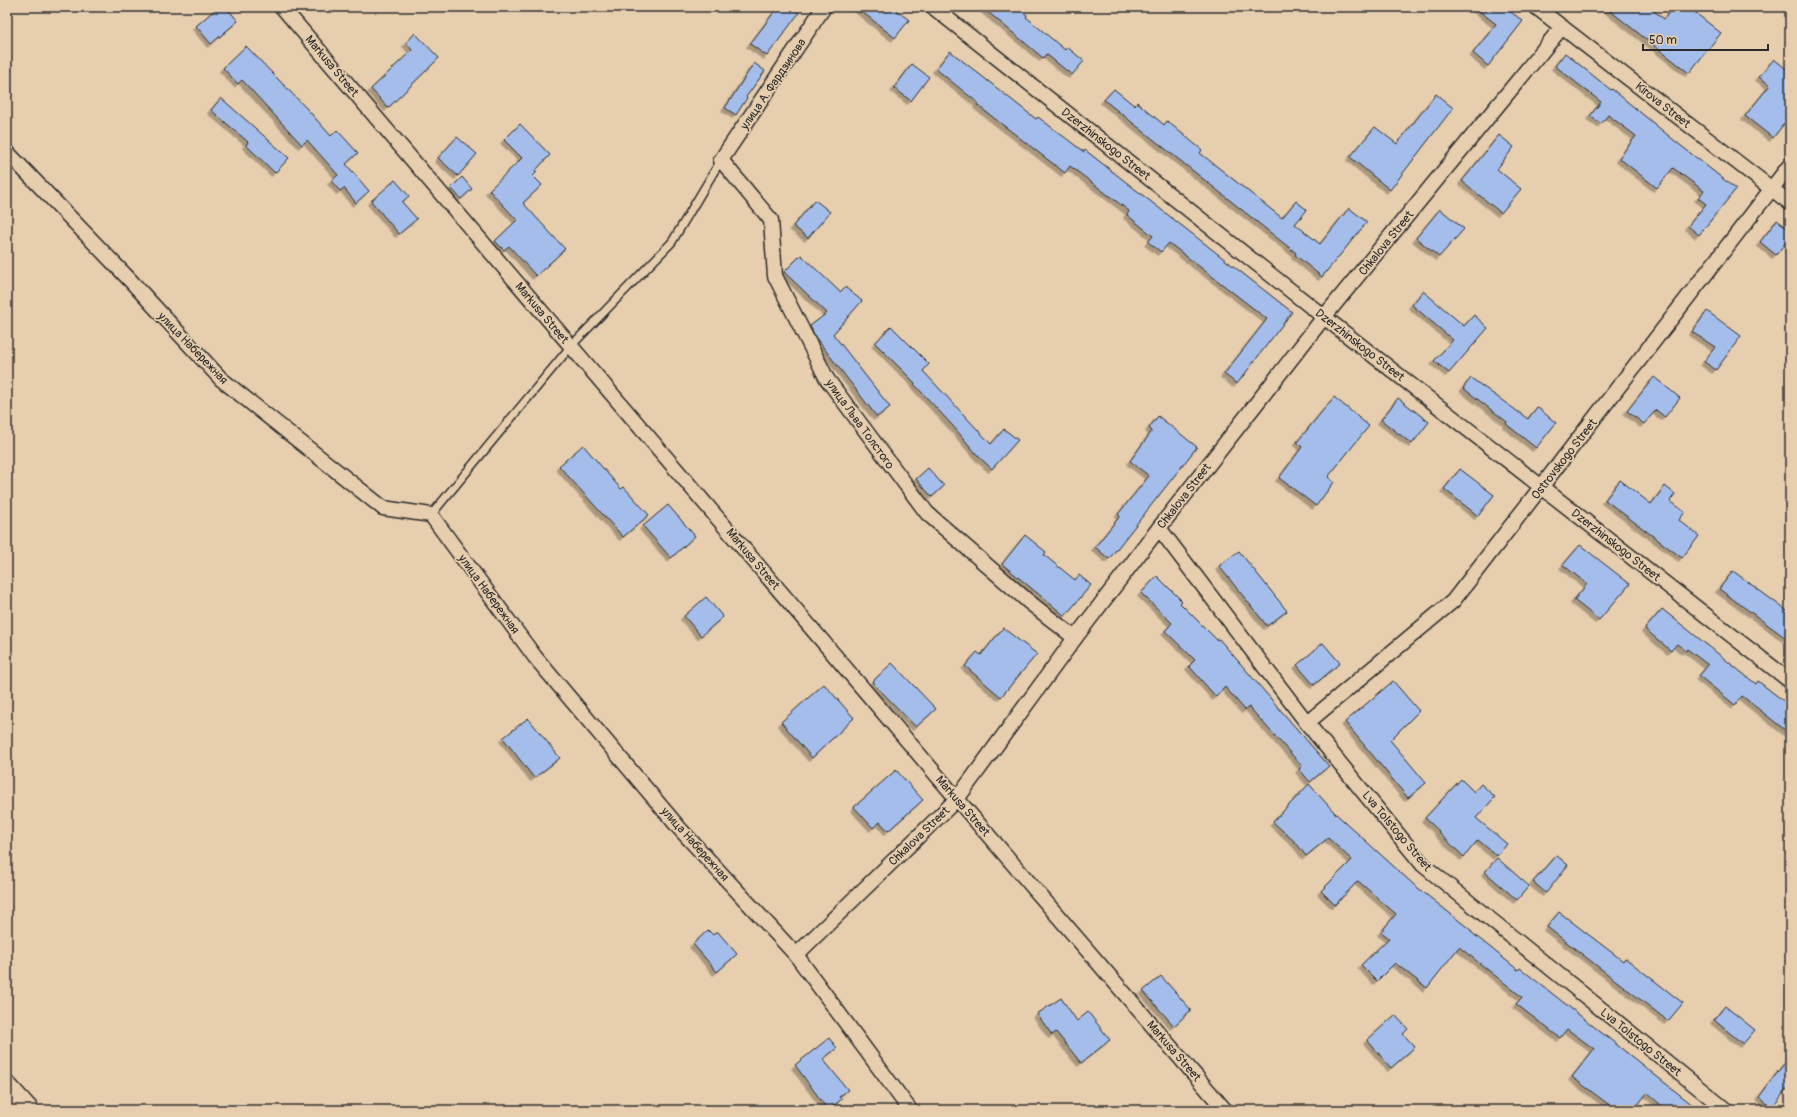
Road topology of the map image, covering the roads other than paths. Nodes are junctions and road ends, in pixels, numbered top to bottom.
1 (282, 7) edge
2 (824, 7) edge
3 (933, 7) edge
4 (1536, 7) edge
5 (1562, 27) junction
6 (7, 152) edge
7 (721, 160) junction
8 (1790, 165) edge
9 (1771, 188) junction
10 (1790, 203) edge
11 (1324, 317) junction
12 (571, 346) junction
13 (1542, 487) junction
14 (431, 515) junction
15 (1159, 528) junction
16 (1075, 638) junction
17 (1790, 681) edge
18 (1307, 723) junction
19 (957, 799) junction
20 (796, 955) junction
21 (7, 1088) edge
22 (27, 1110) edge
23 (910, 1110) edge
24 (1225, 1110) edge
25 (1726, 1110) edge

1 - 12 street, Markusa Street
2 - 7 street, улица А. Фардзинова
3 - 11 street, Dzerzhinskogo Street
4 - 5 street, Kirova Street
5 - 9 street, Kirova Street
5 - 11 street, Chkalova Street
6 - 14 street, улица Набережная
7 - 12 lane
7 - 16 street, улица Льва Толстого
8 - 9 street, Ostrovskogo Street
9 - 10 street, Kirova Street
9 - 13 street, Ostrovskogo Street
11 - 13 street, Dzerzhinskogo Street
11 - 15 street, Chkalova Street
12 - 14 lane
12 - 19 street, Markusa Street
13 - 17 street, Dzerzhinskogo Street
13 - 18 street, Ostrovskogo Street
14 - 20 street, улица Набережная
15 - 16 street, Chkalova Street
15 - 18 street, Lva Tolstogo Street
16 - 19 street, Chkalova Street
18 - 25 street, Lva Tolstogo Street
19 - 20 street, Chkalova Street
19 - 24 street, Markusa Street
20 - 23 street, улица Набережная
21 - 22 highway

